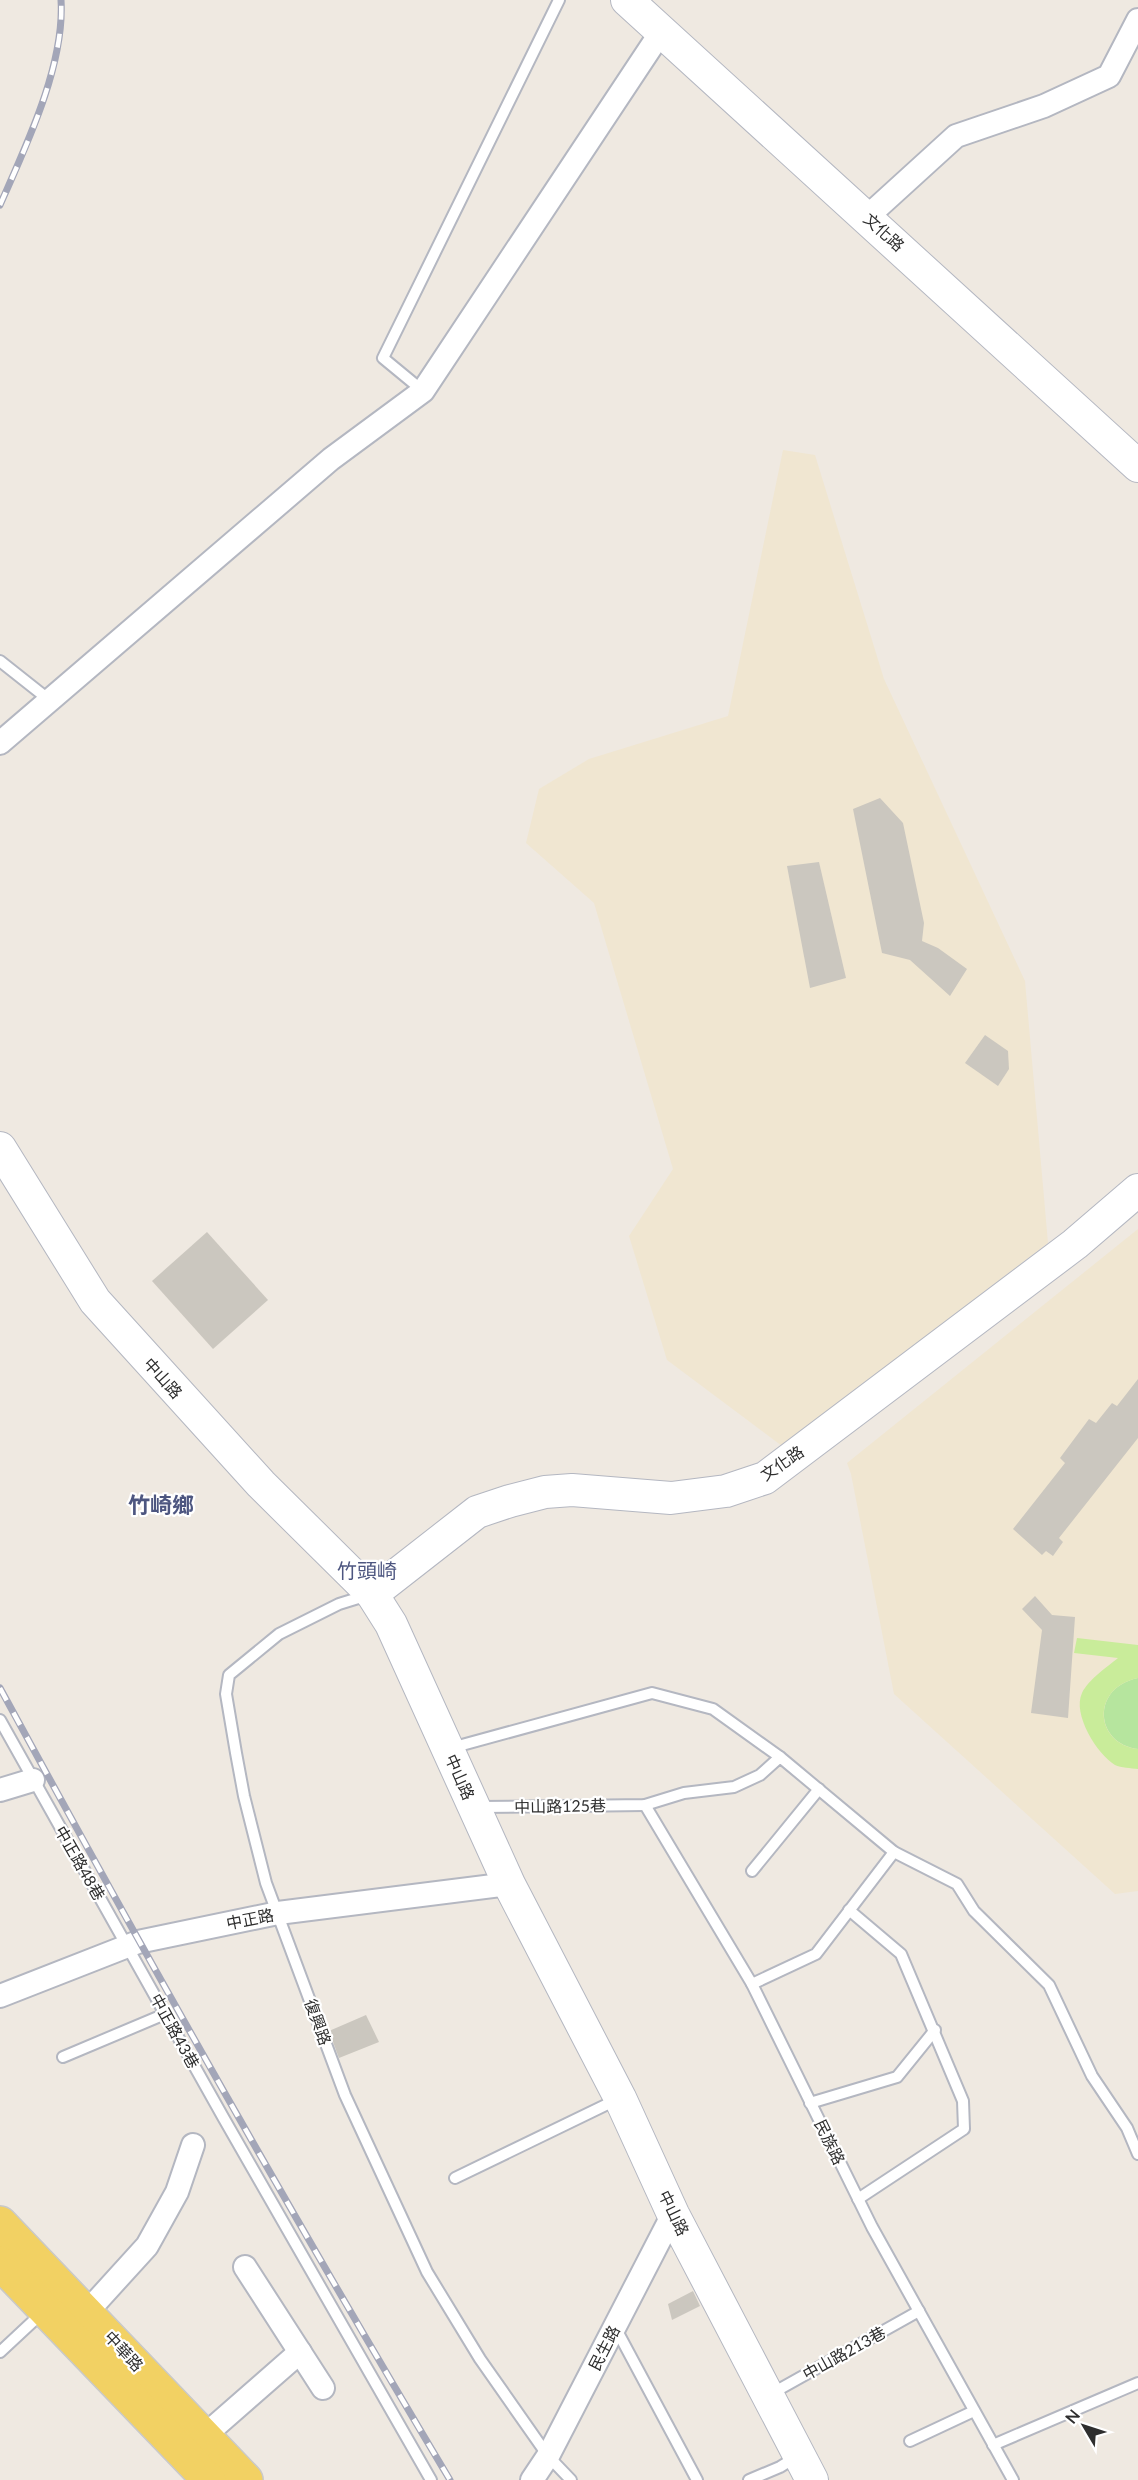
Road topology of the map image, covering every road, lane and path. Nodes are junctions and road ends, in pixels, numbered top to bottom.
1 (559, 0) edge
2 (627, 0) edge
3 (1138, 20) edge
4 (661, 32) junction
5 (867, 217) junction
6 (423, 391) junction
7 (1138, 466) edge
8 (0, 661) edge
9 (48, 699) junction
10 (0, 743) edge
11 (0, 1148) edge
12 (1138, 1190) edge
13 (372, 1594) junction
14 (0, 1720) edge
15 (448, 1749) junction
16 (780, 1757) junction
17 (33, 1780) junction
18 (819, 1789) junction
19 (0, 1790) edge
20 (645, 1805) junction
21 (474, 1807) junction
22 (894, 1852) junction
23 (752, 1871) dead end
24 (509, 1884) junction
25 (849, 1910) junction
26 (278, 1913) junction
27 (127, 1945) junction
28 (752, 1984) junction
29 (0, 1996) edge
30 (165, 2014) junction
31 (935, 2030) junction
32 (63, 2057) dead end
33 (620, 2098) junction
34 (810, 2103) junction
35 (1138, 2121) edge
36 (1127, 2128) junction
37 (193, 2145) dead end
38 (1138, 2154) edge
39 (455, 2178) dead end
40 (858, 2199) junction
41 (673, 2214) junction
42 (0, 2223) edge
43 (0, 2263) edge
44 (245, 2267) dead end
45 (45, 2309) junction
46 (919, 2311) junction
47 (87, 2312) junction
48 (615, 2327) junction
49 (0, 2352) edge
50 (300, 2352) junction
51 (1138, 2383) edge
52 (323, 2388) dead end
53 (769, 2395) junction
54 (974, 2411) junction
55 (204, 2436) junction
56 (910, 2441) dead end
57 (993, 2445) junction
58 (548, 2456) junction
59 (805, 2468) edge
60 (209, 2480) edge
61 (246, 2480) edge
62 (431, 2480) edge
63 (532, 2480) edge
64 (572, 2480) edge
65 (697, 2480) edge
66 (750, 2480) edge
67 (1013, 2480) edge

1 - 6 lane
2 - 4 street, 文化路
3 - 5 street
4 - 5 street, 文化路
4 - 6 street
5 - 7 street, 文化路
6 - 9 street
8 - 9 lane
9 - 10 street
11 - 13 street, 中山路
12 - 13 street, 文化路
13 - 15 street, 中山路
13 - 26 lane, 復興路
14 - 17 lane, 中正路48巷
15 - 16 lane
15 - 21 street, 中山路
16 - 18 lane
16 - 20 lane, 中山路125巷
17 - 19 street
17 - 27 lane, 中正路48巷
18 - 22 lane
18 - 23 lane
20 - 21 lane, 中山路125巷
20 - 28 lane, 民族路
21 - 24 street, 中山路
22 - 25 lane
22 - 36 lane
24 - 26 street, 中正路
24 - 33 street, 中山路
25 - 28 lane
25 - 31 lane
26 - 27 street, 中正路
26 - 58 lane, 復興路
27 - 29 street, 中正路
27 - 30 lane, 中正路43巷
28 - 34 lane, 民族路
30 - 32 lane
30 - 62 lane, 中正路43巷
31 - 34 lane
31 - 40 lane
33 - 39 lane
33 - 41 street, 中山路
34 - 40 lane, 民族路
35 - 36 lane
36 - 38 lane
37 - 47 street
40 - 46 lane, 民族路
41 - 48 street, 民生路
41 - 53 street, 中山路
42 - 47 main road, 中華路
43 - 45 main road, 中華路
44 - 50 street
45 - 49 lane
45 - 60 main road, 中華路
46 - 53 lane, 中山路213巷
46 - 54 lane, 民族路
47 - 55 main road, 中華路
48 - 58 street, 民生路
48 - 65 lane
50 - 52 street
50 - 55 street
51 - 57 lane
53 - 59 street, 中山路
54 - 56 lane
54 - 57 lane, 民族路
55 - 61 main road, 中華路
57 - 67 lane, 民族路
58 - 63 street, 民生路
58 - 64 lane, 復興路
59 - 66 lane

